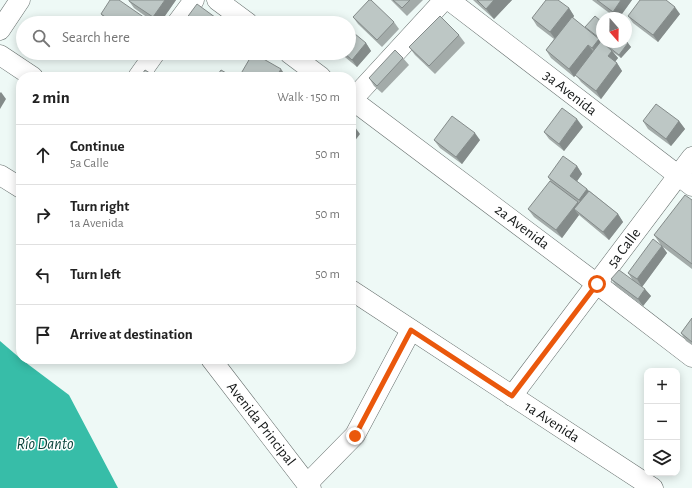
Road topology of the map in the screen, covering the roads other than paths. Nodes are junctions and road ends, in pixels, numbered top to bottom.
1 (20, 0) edge
2 (194, 0) edge
3 (217, 0) edge
4 (444, 0) edge
5 (449, 0) edge
6 (182, 16) edge
7 (239, 16) edge
8 (0, 30) edge
9 (0, 55) edge
10 (150, 60) edge
11 (298, 60) edge
12 (26, 72) edge
13 (142, 72) edge
14 (314, 72) edge
15 (356, 95) edge
16 (356, 104) edge
17 (692, 157) edge
18 (0, 175) edge
19 (685, 181) edge
20 (16, 185) edge
21 (597, 284) junction
22 (356, 293) edge
23 (411, 330) junction
24 (692, 357) edge
25 (215, 364) edge
26 (512, 396) junction
27 (309, 486) edge
28 (654, 488) edge

1 - 8 street
2 - 6 street
3 - 7 street
4 - 15 street
5 - 19 street, 3a Avenida
9 - 12 street
10 - 13 street
11 - 14 street
16 - 21 street, 2a Avenida
17 - 19 street, 5a Calle
18 - 20 street
19 - 21 street, 5a Calle
21 - 24 street, 2a Avenida
21 - 26 street, 5a Calle
22 - 23 street, 1a Avenida
23 - 26 street, 1a Avenida
23 - 27 street
25 - 27 street, Avenida Principal
26 - 28 street, 1a Avenida

